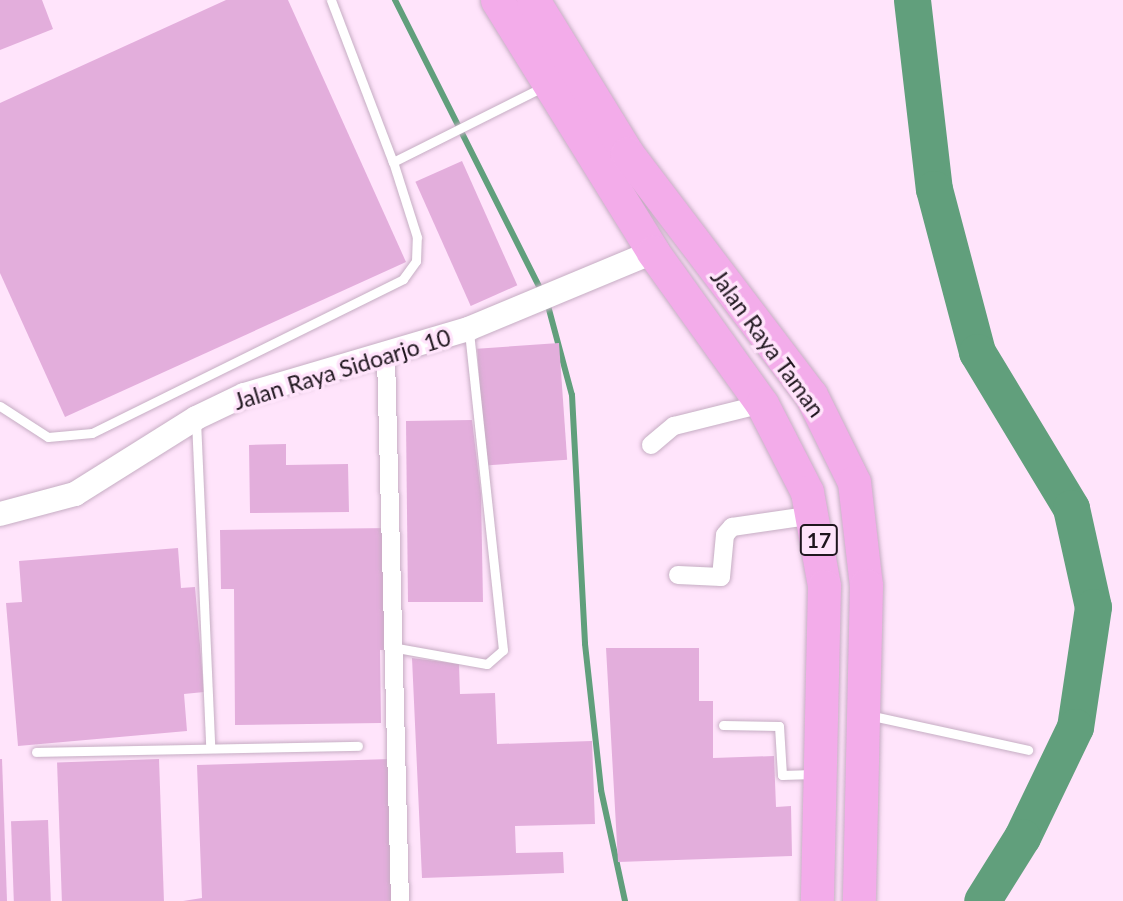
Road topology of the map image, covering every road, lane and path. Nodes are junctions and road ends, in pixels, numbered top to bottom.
1 (331, 0) edge
2 (497, 0) edge
3 (533, 0) edge
4 (545, 86) junction
5 (393, 162) junction
6 (653, 252) junction
7 (468, 329) junction
8 (386, 357) junction
9 (762, 404) junction
10 (0, 406) edge
11 (196, 418) junction
12 (650, 445) dead end
13 (0, 514) edge
14 (814, 515) junction
15 (678, 575) dead end
16 (397, 648) junction
17 (863, 714) junction
18 (723, 725) dead end
19 (358, 746) dead end
20 (210, 747) junction
21 (1028, 750) dead end
22 (36, 752) dead end
23 (820, 773) junction
24 (400, 901) edge
25 (817, 901) edge
26 (859, 901) edge

1 - 5 lane
2 - 4 highway, Jalan Raya Taman / 17
3 - 17 highway, Jalan Raya Taman / 17
4 - 5 lane
4 - 6 highway, Jalan Raya Taman / 17
5 - 10 lane
6 - 7 street, Jalan Raya Sidoarjo 10
6 - 9 highway, Jalan Raya Taman / 17
7 - 8 street, Jalan Raya Sidoarjo 10
7 - 16 lane
8 - 11 street, Jalan Raya Sidoarjo 10
8 - 16 street
9 - 12 street
9 - 14 highway, Jalan Raya Taman / 17
11 - 13 street, Jalan Raya Sidoarjo 10
11 - 20 lane
14 - 15 street
14 - 23 highway, Jalan Raya Taman / 17
16 - 24 street
17 - 21 lane
17 - 26 highway, Jalan Raya Taman / 17
18 - 23 lane
19 - 20 lane
20 - 22 lane
23 - 25 highway, Jalan Raya Taman / 17

